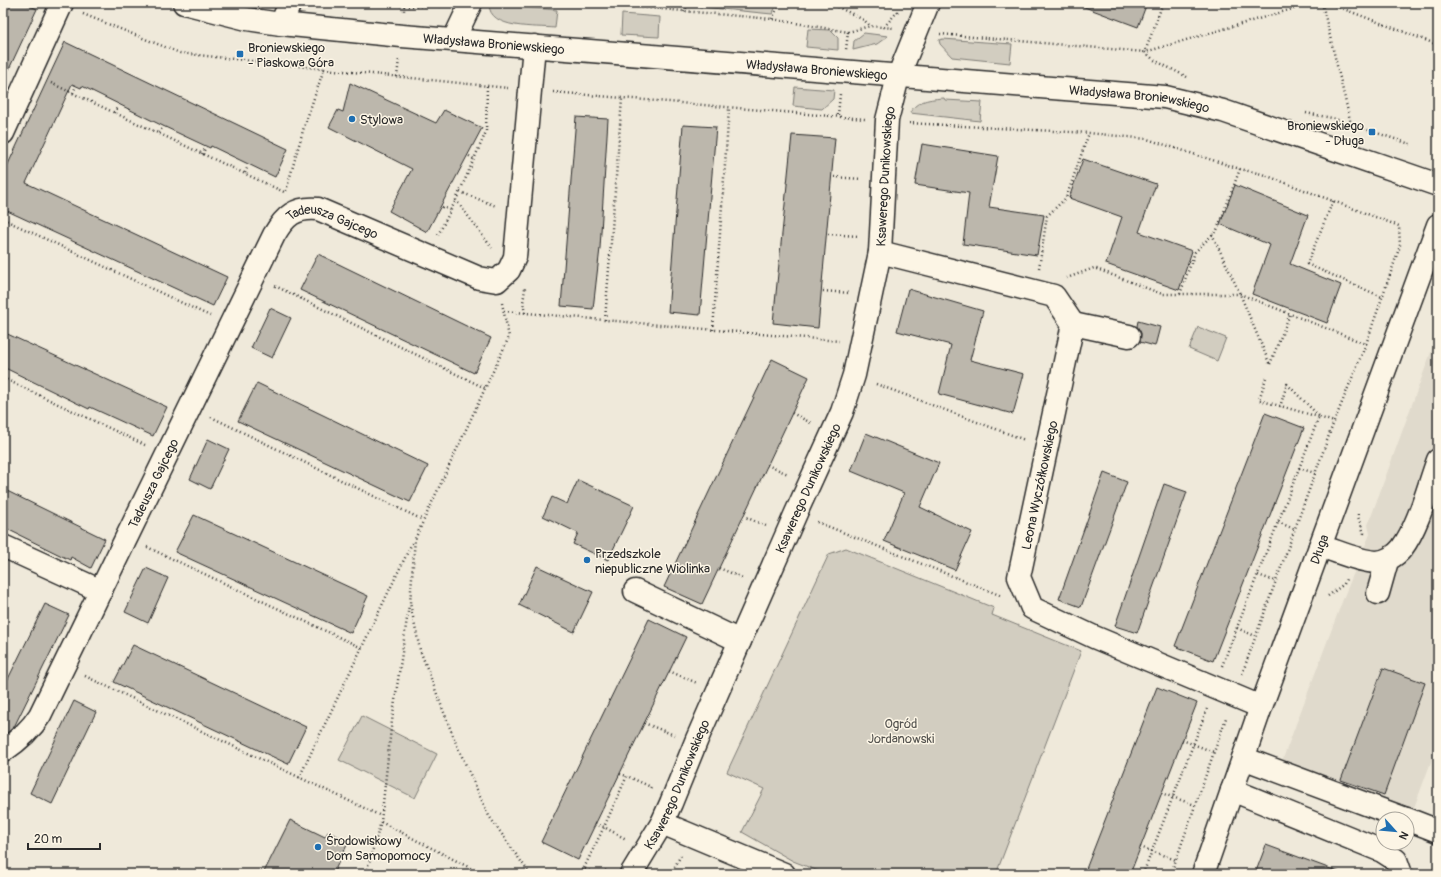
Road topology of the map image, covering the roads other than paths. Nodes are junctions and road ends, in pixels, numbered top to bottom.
1 (184, 3) edge
2 (290, 3) edge
3 (470, 3) edge
4 (928, 3) edge
5 (61, 4) edge
6 (281, 24) junction
7 (454, 39) junction
8 (534, 46) junction
9 (898, 77) junction
10 (3, 133) edge
11 (1438, 185) edge
12 (1438, 225) edge
13 (880, 252) junction
14 (1073, 324) junction
15 (1129, 336) dead end
16 (1438, 460) edge
17 (3, 546) edge
18 (1320, 546) junction
19 (1386, 561) junction
20 (101, 591) junction
21 (635, 591) dead end
22 (1378, 593) dead end
23 (740, 641) junction
24 (1261, 707) junction
25 (3, 751) edge
26 (1243, 758) junction
27 (1232, 790) junction
28 (1385, 811) edge
29 (1415, 822) edge
30 (662, 823) junction
31 (1438, 831) edge
32 (631, 874) edge
33 (784, 874) edge
34 (1203, 874) edge
35 (1401, 874) edge

1 - 6 street, Władysława Broniewskiego
2 - 6 street
3 - 7 street
4 - 9 street, Ksawerego Dunikowskiego
5 - 10 street
6 - 7 street, Władysława Broniewskiego
7 - 8 street, Władysława Broniewskiego
8 - 9 street, Władysława Broniewskiego
8 - 20 street, Tadeusza Gajcego
9 - 11 street, Władysława Broniewskiego
9 - 13 street, Ksawerego Dunikowskiego
12 - 18 street, Długa
13 - 14 street
13 - 23 street, Ksawerego Dunikowskiego
14 - 15 street
14 - 24 street, Leona Wyczółkowskiego
16 - 19 street
17 - 20 street
18 - 19 street
18 - 24 street, Długa
19 - 22 street
20 - 25 street, Tadeusza Gajcego
21 - 23 street
23 - 30 street, Ksawerego Dunikowskiego
24 - 26 street, Długa
26 - 27 street, Długa
26 - 28 street
27 - 34 street, Długa
27 - 35 street
29 - 31 street
30 - 32 street, Ksawerego Dunikowskiego
30 - 33 street

